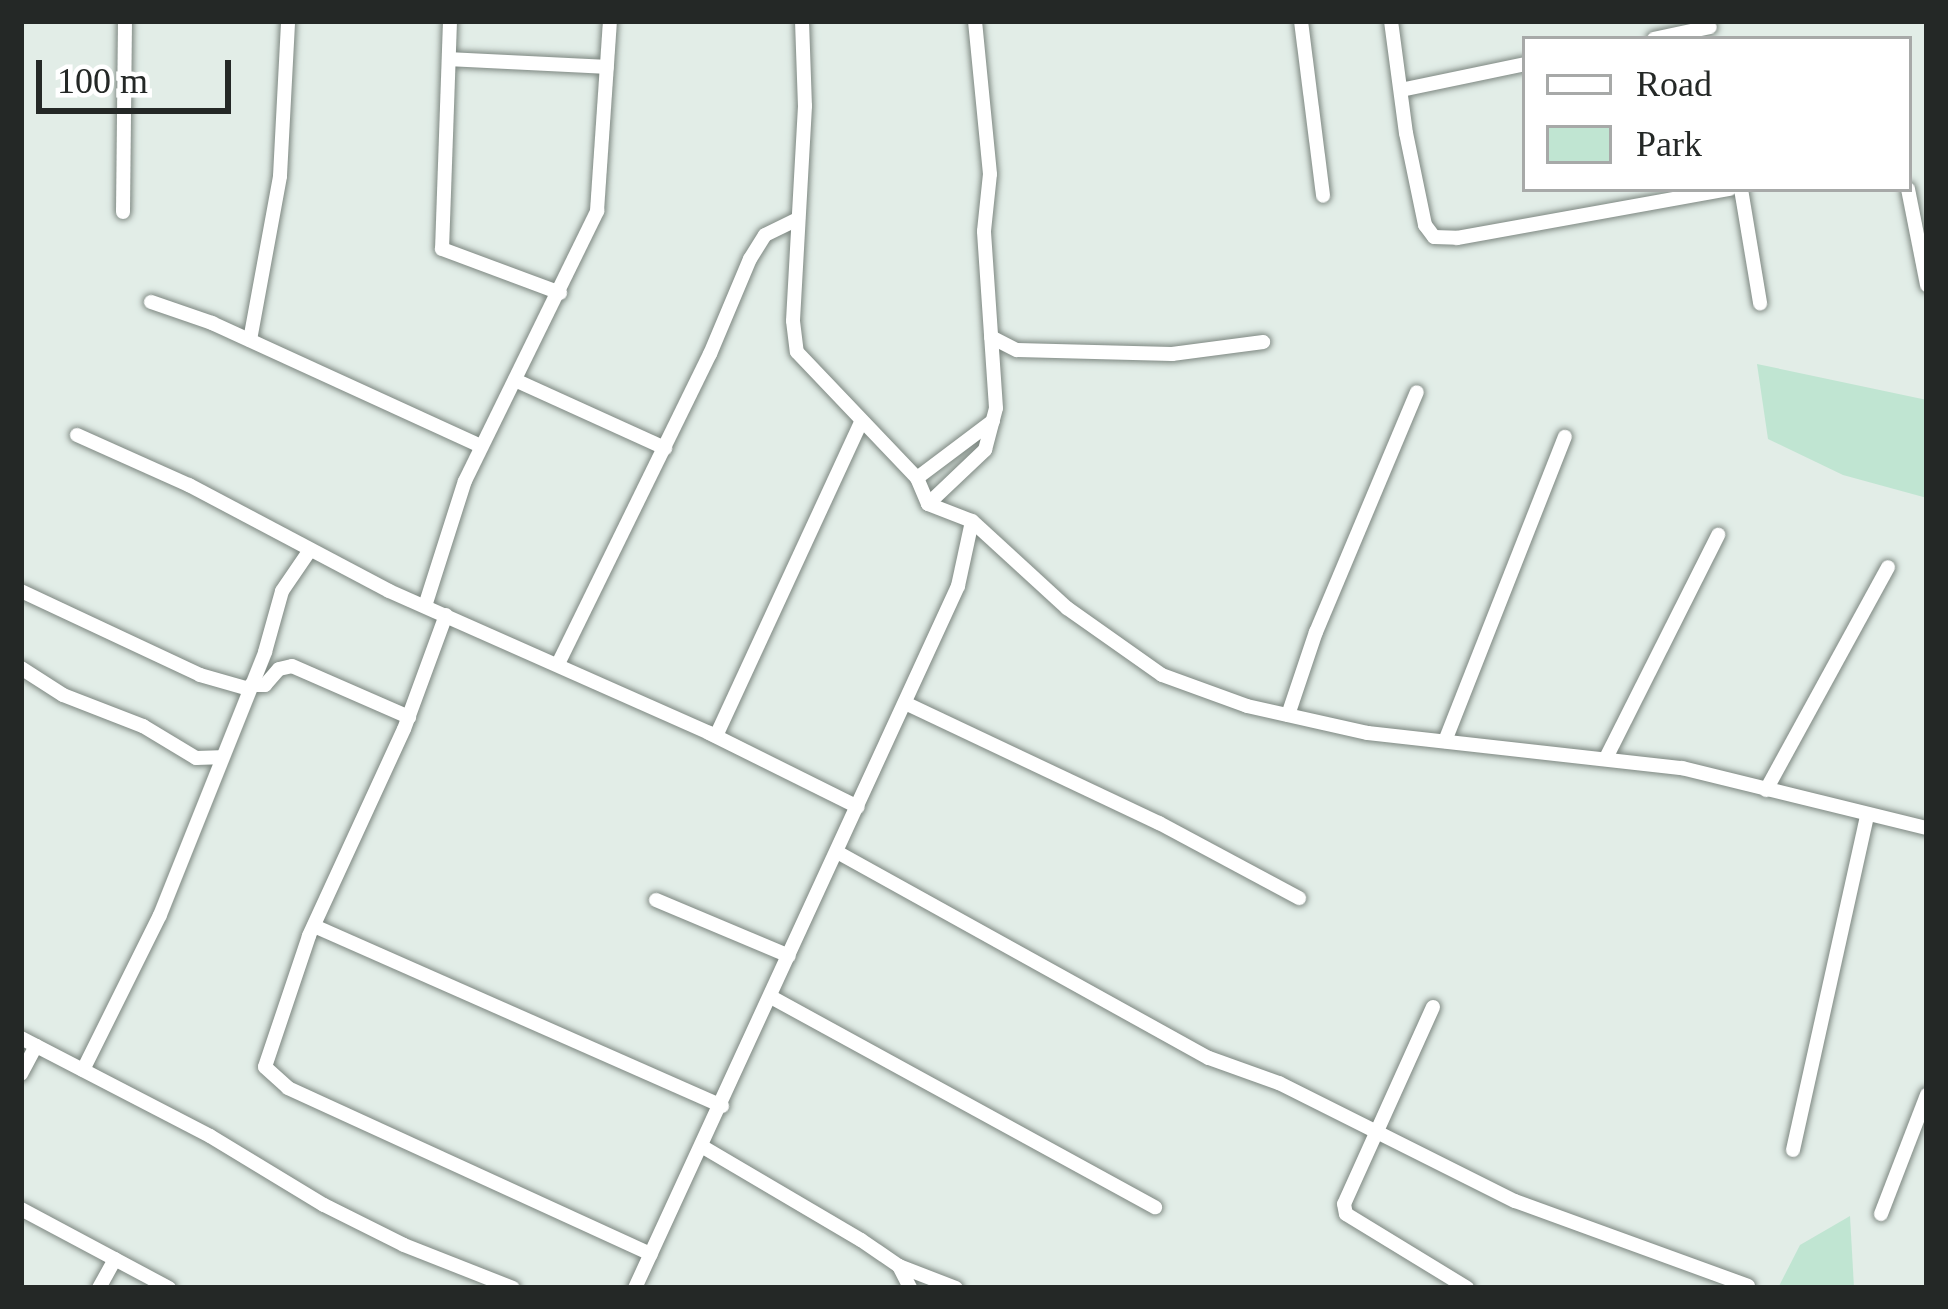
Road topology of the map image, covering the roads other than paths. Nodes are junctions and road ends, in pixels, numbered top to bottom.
1 (125, 21) edge
2 (288, 21) edge
3 (450, 21) edge
4 (610, 21) edge
5 (802, 21) edge
6 (975, 21) edge
7 (1301, 21) edge
8 (1391, 21) edge
9 (1710, 29) edge
10 (1671, 36) edge
11 (449, 59) junction
12 (1522, 65) edge
13 (607, 67) junction
14 (1400, 90) junction
15 (1713, 192) edge
16 (1742, 192) edge
17 (1909, 192) edge
18 (1323, 196) dead end
19 (123, 212) dead end
20 (798, 219) junction
21 (1927, 285) edge
22 (560, 293) junction
23 (151, 302) dead end
24 (1760, 303) dead end
25 (250, 317) junction
26 (227, 329) junction
27 (991, 337) junction
28 (250, 340) junction
29 (1263, 342) dead end
30 (1017, 350) junction
31 (993, 369) junction
32 (515, 380) junction
33 (1417, 392) dead end
34 (993, 421) junction
35 (860, 424) junction
36 (77, 436) dead end
37 (1565, 437) dead end
38 (481, 446) junction
39 (665, 448) junction
40 (917, 478) junction
41 (928, 504) junction
42 (972, 521) junction
43 (1718, 535) dead end
44 (310, 550) junction
45 (1888, 566) dead end
46 (21, 591) edge
47 (424, 606) junction
48 (446, 615) junction
49 (558, 664) junction
50 (21, 668) edge
51 (250, 687) junction
52 (905, 703) junction
53 (1288, 715) junction
54 (409, 717) junction
55 (716, 736) junction
56 (1445, 741) junction
57 (219, 757) junction
58 (1606, 758) junction
59 (1766, 790) junction
60 (858, 807) junction
61 (1868, 815) junction
62 (1925, 825) edge
63 (837, 852) junction
64 (1299, 898) dead end
65 (656, 900) dead end
66 (314, 926) junction
67 (789, 956) junction
68 (771, 997) junction
69 (1433, 1007) dead end
70 (21, 1038) edge
71 (36, 1046) junction
72 (83, 1070) junction
73 (21, 1075) edge
74 (1927, 1095) edge
75 (722, 1106) junction
76 (1377, 1132) junction
77 (703, 1147) junction
78 (1793, 1150) dead end
79 (1155, 1207) dead end
80 (21, 1209) edge
81 (1881, 1214) dead end
82 (652, 1254) junction
83 (115, 1259) junction
84 (899, 1266) junction
85 (470, 1270) junction
86 (1748, 1286) edge
87 (99, 1288) edge
88 (170, 1288) edge
89 (461, 1288) edge
90 (512, 1288) edge
91 (635, 1288) edge
92 (910, 1288) edge
93 (956, 1288) edge
94 (1467, 1288) edge

1 - 19 street
2 - 25 street
3 - 11 street
4 - 13 street
5 - 20 street
6 - 27 street
7 - 18 street
8 - 14 street
9 - 10 street
11 - 13 street
11 - 22 street
12 - 14 street
13 - 22 street
14 - 15 street
16 - 24 street
17 - 21 street
20 - 35 street
20 - 39 street
22 - 32 street
23 - 26 street
25 - 26 street
25 - 28 street
26 - 28 street
27 - 30 street
27 - 31 street
28 - 38 street
29 - 30 street
30 - 31 street
31 - 34 street
32 - 38 street
32 - 39 street
33 - 53 street
34 - 40 street
34 - 41 street
35 - 40 street
35 - 55 street
36 - 44 street
37 - 56 street
38 - 47 street
39 - 49 street
40 - 41 street
41 - 42 street
42 - 52 street
42 - 53 street
43 - 58 street
44 - 47 street
44 - 51 street
45 - 59 street
46 - 51 street
47 - 48 street
48 - 49 street
48 - 54 street
49 - 55 street
50 - 57 street
51 - 54 street
51 - 57 street
52 - 60 street
52 - 64 street
53 - 56 street
54 - 66 street
55 - 60 street
56 - 58 street
57 - 72 street
58 - 59 street
59 - 61 street
60 - 63 street
61 - 62 street
61 - 78 street
63 - 67 street
63 - 76 street
65 - 67 street
66 - 75 street
66 - 82 street
67 - 68 street
68 - 75 street
68 - 79 street
69 - 76 street
70 - 71 street
71 - 72 street
71 - 73 street
72 - 85 street
74 - 81 street
75 - 77 street
76 - 86 street
76 - 94 street
77 - 82 street
77 - 84 street
80 - 83 street
82 - 91 street
83 - 87 street
83 - 88 street
84 - 92 street
84 - 93 street
85 - 89 street
85 - 90 street

